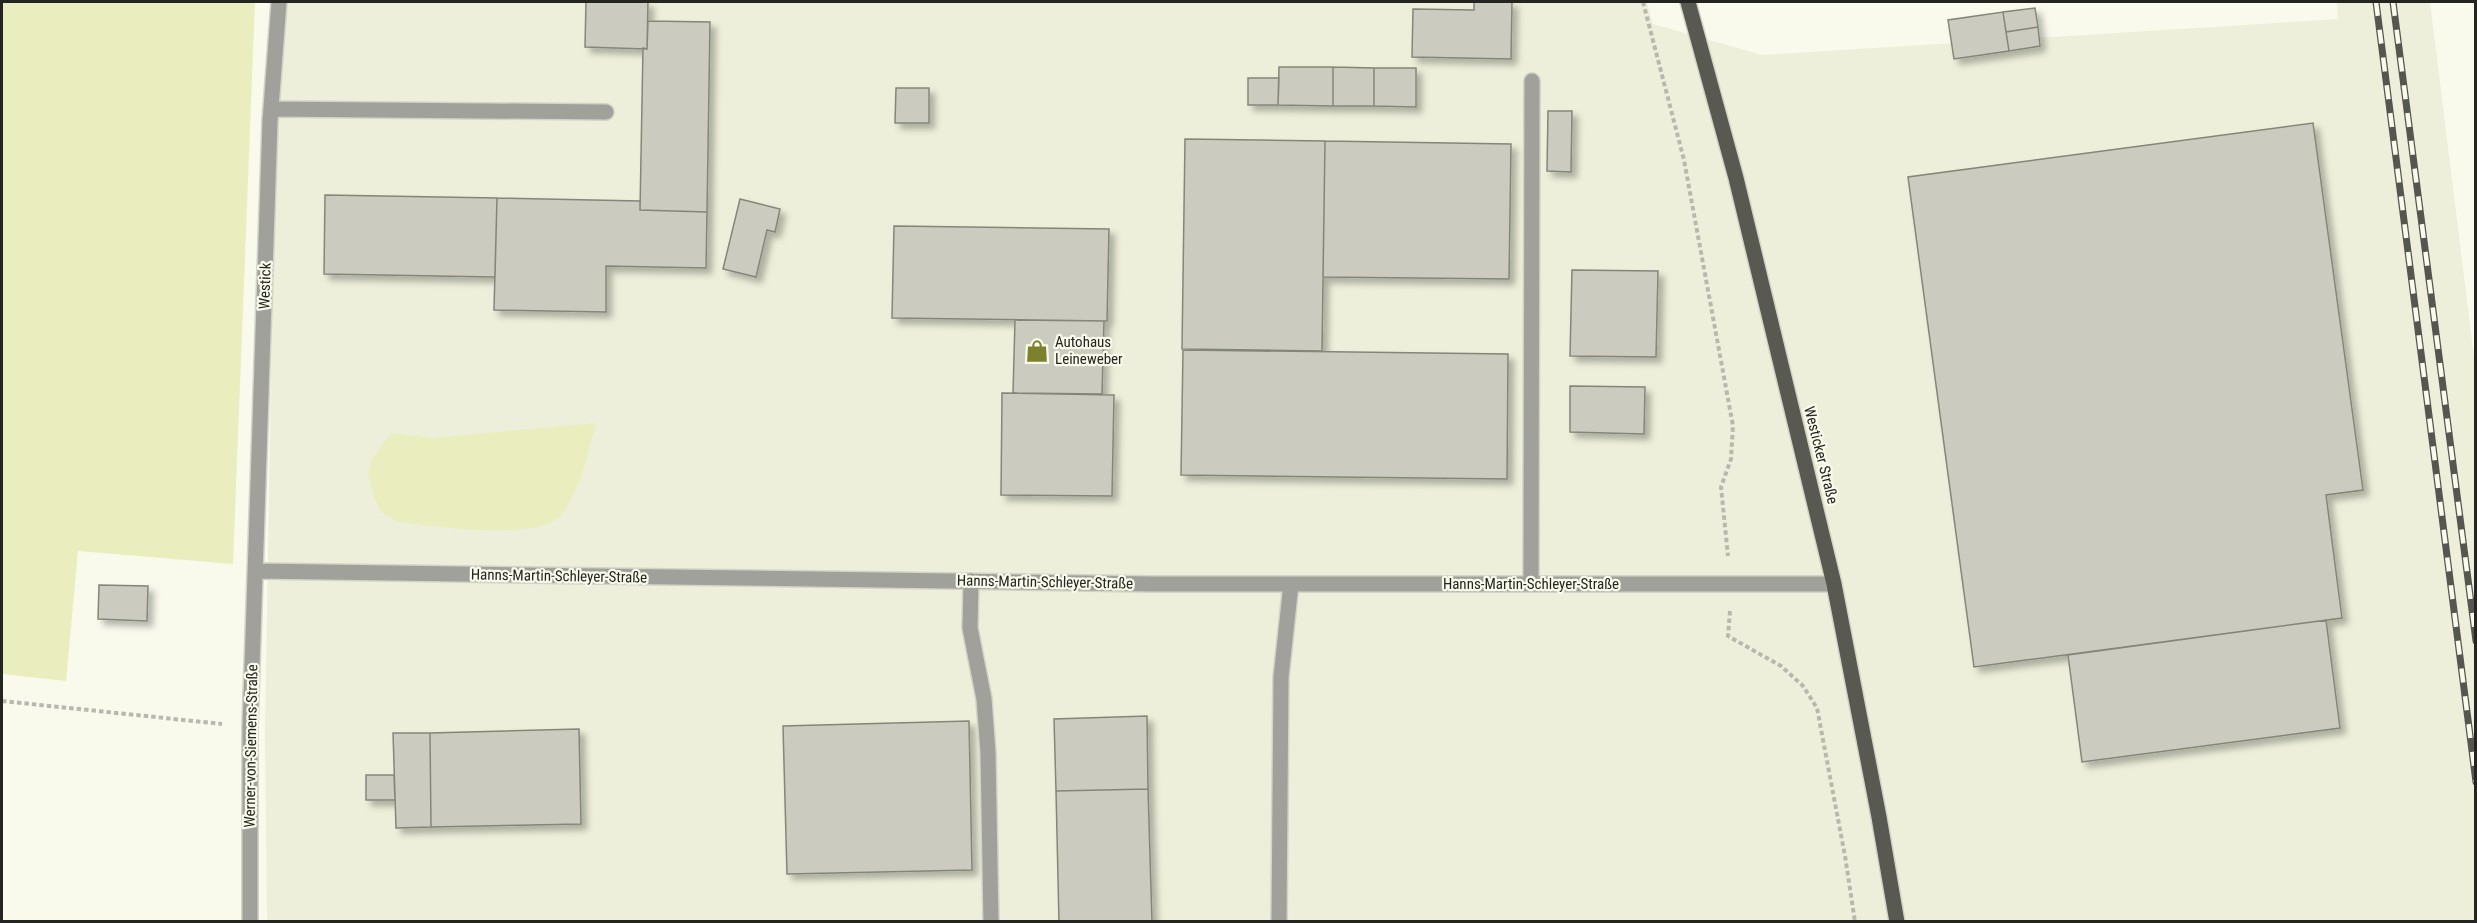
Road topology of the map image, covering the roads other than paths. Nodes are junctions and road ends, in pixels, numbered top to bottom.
1 (279, 2) edge
2 (1688, 2) edge
3 (1532, 81) dead end
4 (271, 110) junction
5 (606, 112) dead end
6 (256, 571) junction
7 (971, 581) junction
8 (1291, 584) junction
9 (1531, 584) junction
10 (1834, 584) junction
11 (250, 921) edge
12 (991, 921) edge
13 (1279, 921) edge
14 (1897, 921) edge

1 - 4 street, Westick
2 - 10 main road, Westicker Straße
3 - 9 street
4 - 5 street
4 - 6 street, Westick
6 - 7 street, Hanns-Martin-Schleyer-Straße
6 - 11 street, Werner-von-Siemens-Straße
7 - 8 street, Hanns-Martin-Schleyer-Straße
7 - 12 street
8 - 9 street, Hanns-Martin-Schleyer-Straße
8 - 13 street
9 - 10 street, Hanns-Martin-Schleyer-Straße
10 - 14 main road, Westicker Straße

